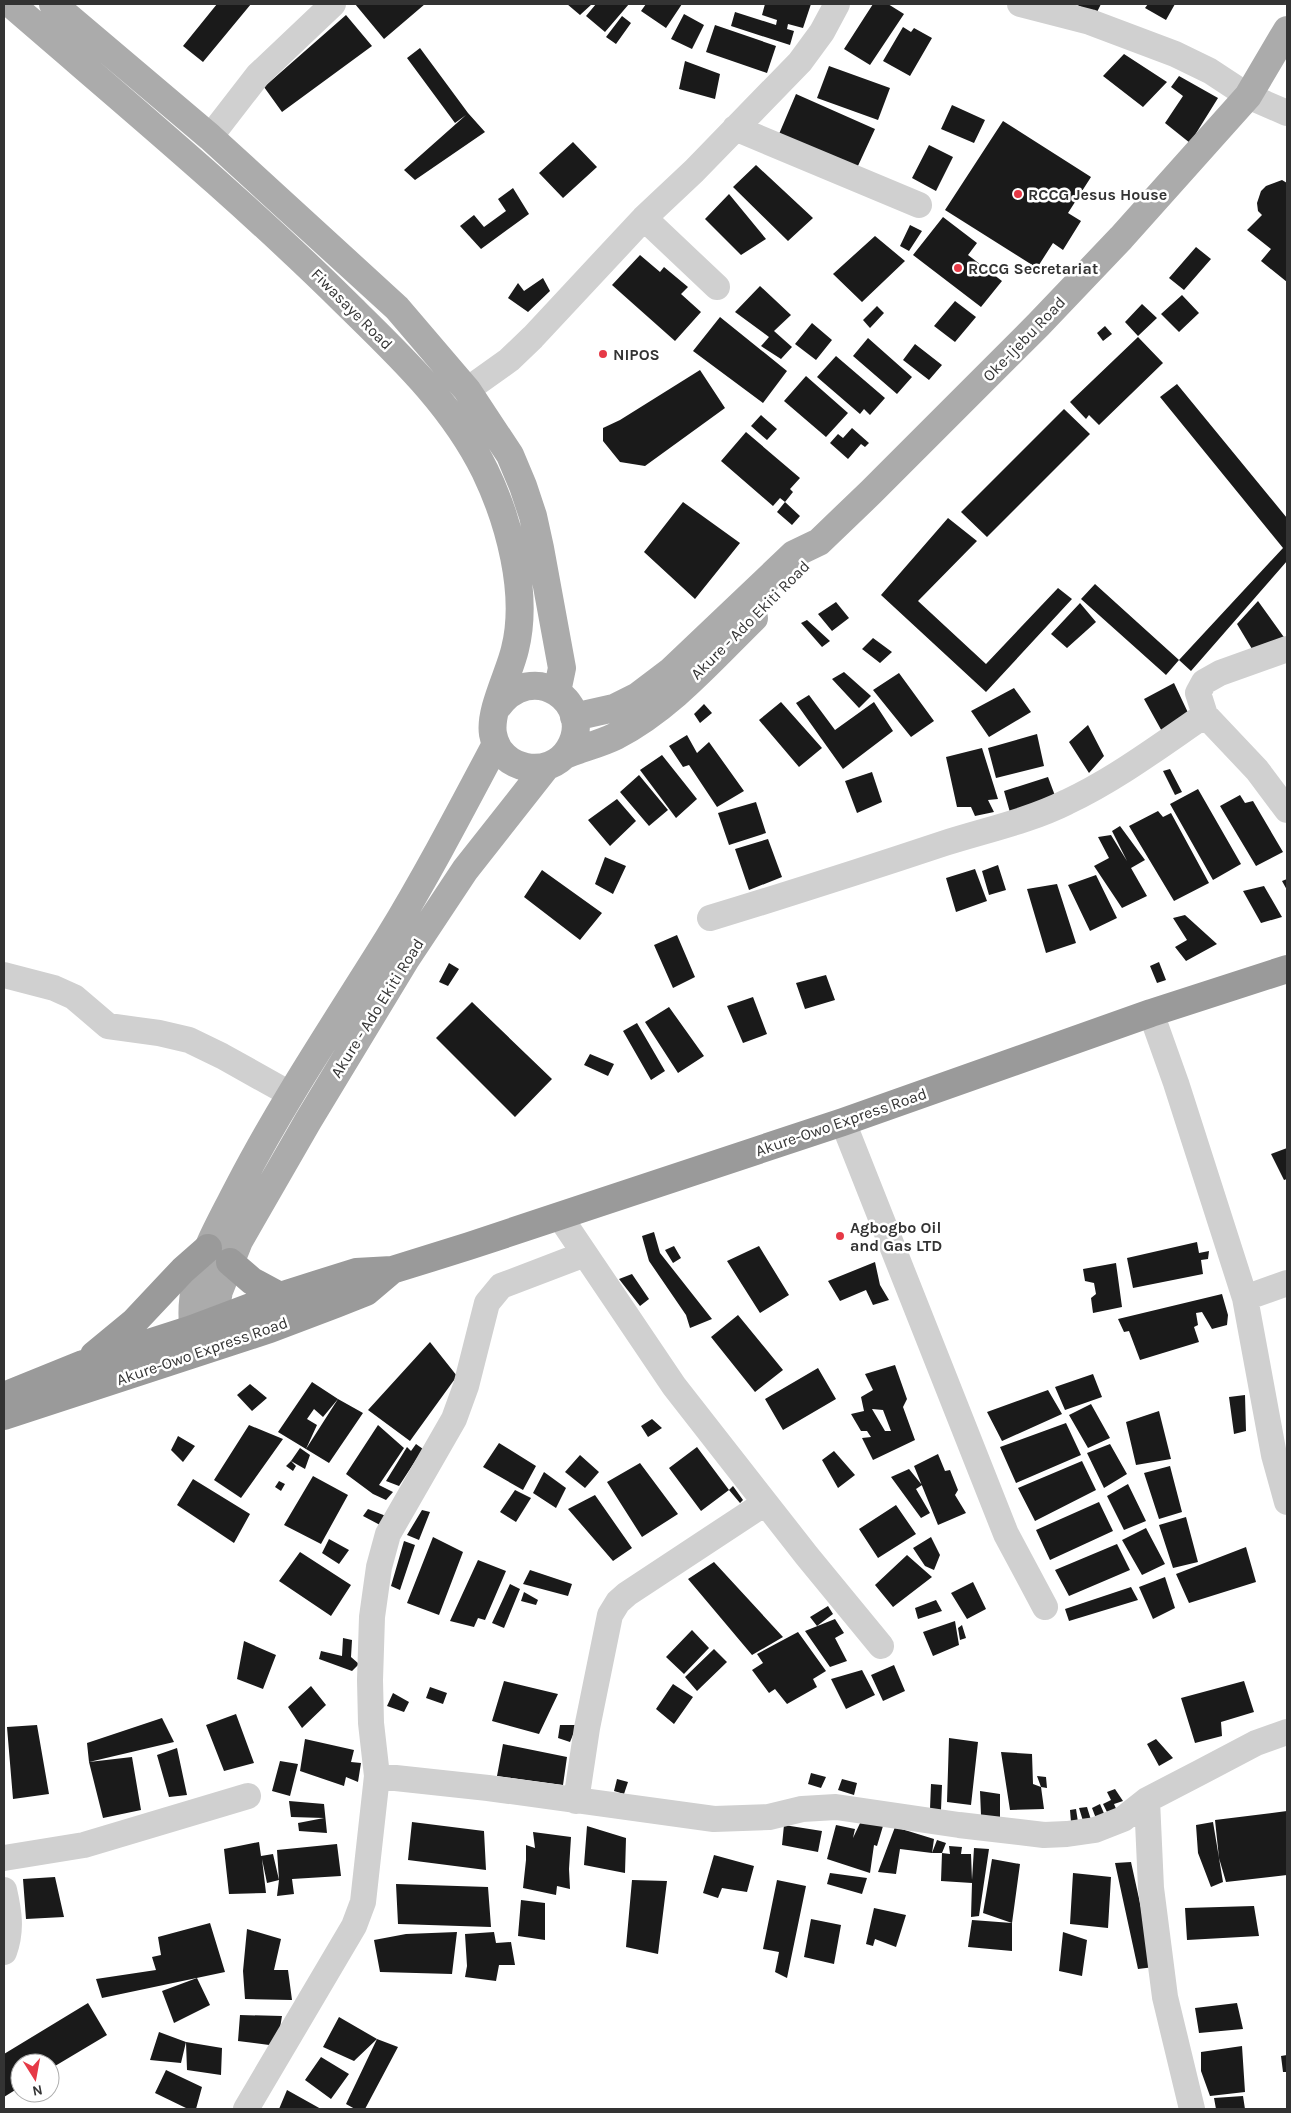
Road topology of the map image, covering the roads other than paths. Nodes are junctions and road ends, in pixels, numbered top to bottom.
1 (11, 4) edge
2 (53, 4) edge
3 (333, 4) edge
4 (837, 4) edge
5 (1020, 4) edge
6 (1287, 30) edge
7 (1248, 96) junction
8 (1287, 113) edge
9 (735, 128) junction
10 (210, 137) junction
11 (919, 205) dead end
12 (644, 218) junction
13 (717, 287) dead end
14 (467, 390) junction
15 (819, 542) junction
16 (1287, 649) edge
17 (560, 680) junction
18 (614, 708) junction
19 (496, 709) junction
20 (1205, 715) junction
21 (574, 717) junction
22 (496, 744) junction
23 (555, 761) junction
24 (1287, 810) edge
25 (710, 918) dead end
26 (1287, 969) edge
27 (4, 975) edge
28 (1152, 1013) junction
29 (290, 1094) junction
30 (843, 1122) junction
31 (560, 1216) junction
32 (584, 1254) junction
33 (219, 1255) junction
34 (392, 1270) junction
35 (1287, 1283) edge
36 (280, 1296) junction
37 (1245, 1298) junction
38 (205, 1337) junction
39 (83, 1364) junction
40 (4, 1396) edge
41 (4, 1416) edge
42 (1287, 1502) edge
43 (766, 1503) junction
44 (1045, 1607) dead end
45 (882, 1646) dead end
46 (1287, 1732) edge
47 (377, 1776) junction
48 (248, 1796) dead end
49 (1147, 1800) junction
50 (576, 1801) junction
51 (4, 1858) edge
52 (4, 1890) edge
53 (4, 1952) edge
54 (246, 2109) edge
55 (1192, 2109) edge

1 - 19 main road, Fiwasaye Road
2 - 10 main road, Fiwasaye Road
3 - 10 street
4 - 9 street
5 - 7 street
6 - 7 main road, Oke-Ijebu Road
7 - 8 street
7 - 15 main road, Oke-Ijebu Road
9 - 11 street
9 - 12 street
10 - 14 main road, Fiwasaye Road
12 - 13 street
12 - 14 street
14 - 17 main road, Fiwasaye Road
15 - 18 main road, Akure - Ado Ekiti Road
15 - 23 main road, Akure - Ado Ekiti Road
16 - 20 street
17 - 18 main road
17 - 19 main road
17 - 21 main road
18 - 21 main road, Akure - Ado Ekiti Road
19 - 22 main road
20 - 24 street
20 - 25 street
21 - 23 main road
22 - 23 main road
22 - 29 main road, Akure - Ado Ekiti Road
23 - 33 main road, Akure - Ado Ekiti Road
26 - 28 highway, Akure-Owo Express Road
27 - 29 street
28 - 30 highway, Akure-Owo Express Road
28 - 37 street
29 - 33 main road, Akure - Ado Ekiti Road
30 - 31 highway, Akure-Owo Express Road
30 - 44 street
31 - 32 street
31 - 34 highway, Akure-Owo Express Road
32 - 43 street
32 - 47 street
33 - 36 highway
33 - 38 main road
33 - 39 highway
34 - 36 highway, Akure-Owo Express Road
34 - 38 highway, Akure-Owo Express Road
35 - 37 street
36 - 38 highway, Akure-Owo Express Road
37 - 42 street
38 - 39 highway, Akure-Owo Express Road
38 - 41 highway, Akure-Owo Express Road
39 - 40 highway, Akure-Owo Express Road
43 - 45 street
43 - 50 street
46 - 49 street
47 - 50 street
47 - 54 street
48 - 51 street
49 - 50 street
49 - 55 street
52 - 53 street

